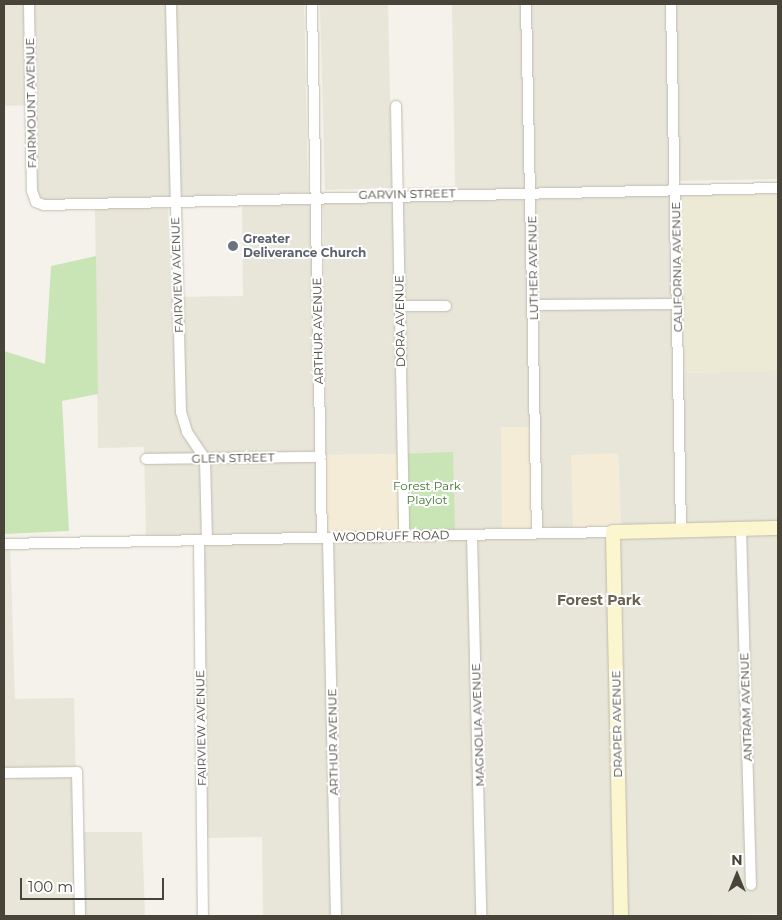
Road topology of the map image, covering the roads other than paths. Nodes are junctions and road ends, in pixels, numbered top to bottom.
1 (29, 4) edge
2 (172, 4) edge
3 (312, 4) edge
4 (526, 4) edge
5 (670, 4) edge
6 (396, 106) dead end
7 (778, 188) edge
8 (675, 190) junction
9 (532, 192) junction
10 (398, 195) junction
11 (315, 196) junction
12 (36, 202) joint
13 (174, 204) junction
14 (678, 304) junction
15 (533, 305) junction
16 (400, 306) junction
17 (446, 306) dead end
18 (321, 457) junction
19 (206, 458) junction
20 (146, 459) dead end
21 (778, 528) edge
22 (741, 529) junction
23 (681, 531) junction
24 (613, 532) junction
25 (537, 533) junction
26 (472, 535) junction
27 (404, 536) junction
28 (325, 538) junction
29 (203, 540) junction
30 (4, 544) edge
31 (4, 773) edge
32 (751, 885) dead end
33 (80, 916) edge
34 (202, 916) edge
35 (336, 916) edge
36 (481, 916) edge
37 (621, 916) edge

1 - 12 street, FAIRMOUNT AVENUE
2 - 13 street, FAIRVIEW AVENUE
3 - 11 street, ARTHUR AVENUE
4 - 9 street, LUTHER AVENUE
5 - 8 street, CALIFORNIA AVENUE
6 - 10 street, DORA AVENUE
7 - 8 street, GARVIN STREET
8 - 9 street, GARVIN STREET
8 - 14 street, CALIFORNIA AVENUE
9 - 10 street, GARVIN STREET
9 - 15 street, LUTHER AVENUE
10 - 11 street, GARVIN STREET
10 - 16 street, DORA AVENUE
11 - 13 street, GARVIN STREET
11 - 18 street, ARTHUR AVENUE
12 - 13 street, GARVIN STREET
13 - 19 street, FAIRVIEW AVENUE
14 - 15 street
14 - 23 street, CALIFORNIA AVENUE
15 - 25 street, LUTHER AVENUE
16 - 17 street
16 - 27 street, DORA AVENUE
18 - 19 street, GLEN STREET
18 - 28 street, ARTHUR AVENUE
19 - 20 street, GLEN STREET
19 - 29 street, FAIRVIEW AVENUE
21 - 22 street, WOODRUFF ROAD
22 - 23 street, WOODRUFF ROAD
22 - 32 street, ANTRAM AVENUE
23 - 24 street, WOODRUFF ROAD
24 - 25 street, WOODRUFF ROAD
24 - 37 street, DRAPER AVENUE
25 - 26 street, WOODRUFF ROAD
26 - 27 street, WOODRUFF ROAD
26 - 36 street, MAGNOLIA AVENUE
27 - 28 street, WOODRUFF ROAD
28 - 29 street, WOODRUFF ROAD
28 - 35 street, ARTHUR AVENUE
29 - 30 street, WOODRUFF ROAD
29 - 34 street, FAIRVIEW AVENUE
31 - 33 street

